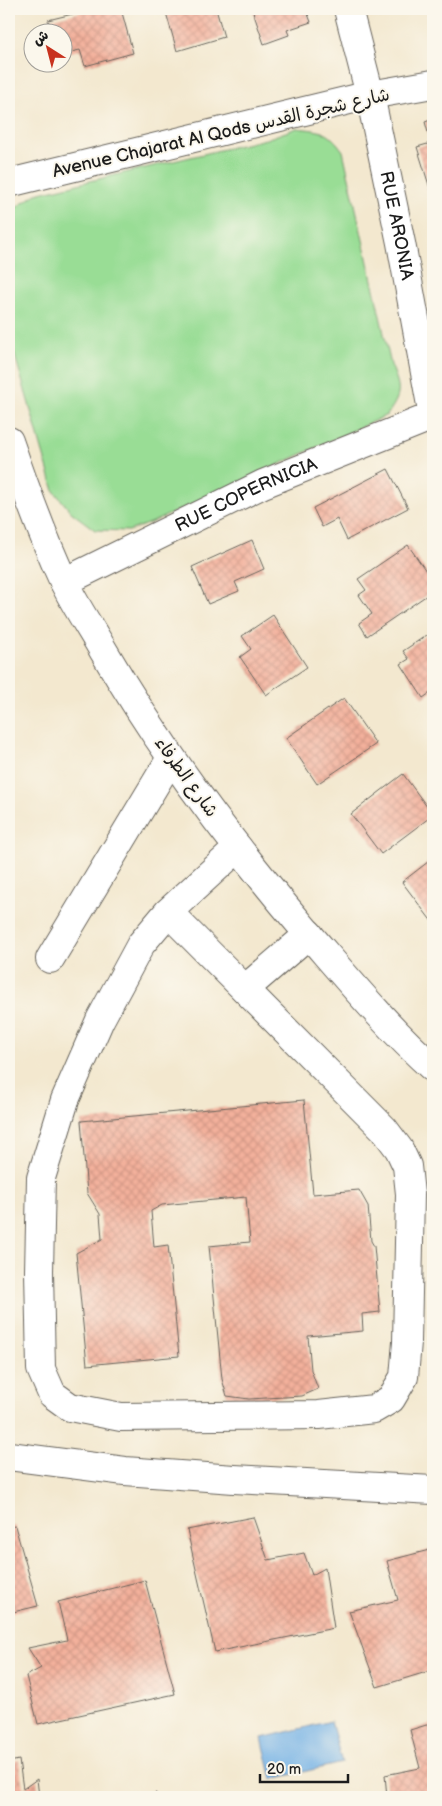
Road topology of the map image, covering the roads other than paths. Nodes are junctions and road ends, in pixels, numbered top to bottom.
1 (348, 9) edge
2 (433, 84) edge
3 (370, 96) junction
4 (9, 183) edge
5 (433, 416) edge
6 (9, 441) edge
7 (64, 582) junction
8 (171, 758) junction
9 (238, 848) junction
10 (168, 912) junction
11 (309, 934) junction
12 (50, 959) dead end
13 (245, 989) junction
14 (433, 1068) edge
15 (9, 1456) edge
16 (433, 1490) edge

1 - 3 street, RUE ARONIA
2 - 3 street, Avenue Chajarat Al Qods شارع شجرة القدس
3 - 4 street, Avenue Chajarat Al Qods شارع شجرة القدس
3 - 5 street, RUE ARONIA
5 - 7 street, RUE COPERNICIA
6 - 7 street, شارع الطرفاء
7 - 8 street, شارع الطرفاء
8 - 9 street, شارع الطرفاء
8 - 12 street
9 - 10 street
9 - 11 street, شارع الطرفاء
10 - 13 street
10 - 13 street
11 - 13 street
11 - 14 street, شارع الطرفاء
15 - 16 street

